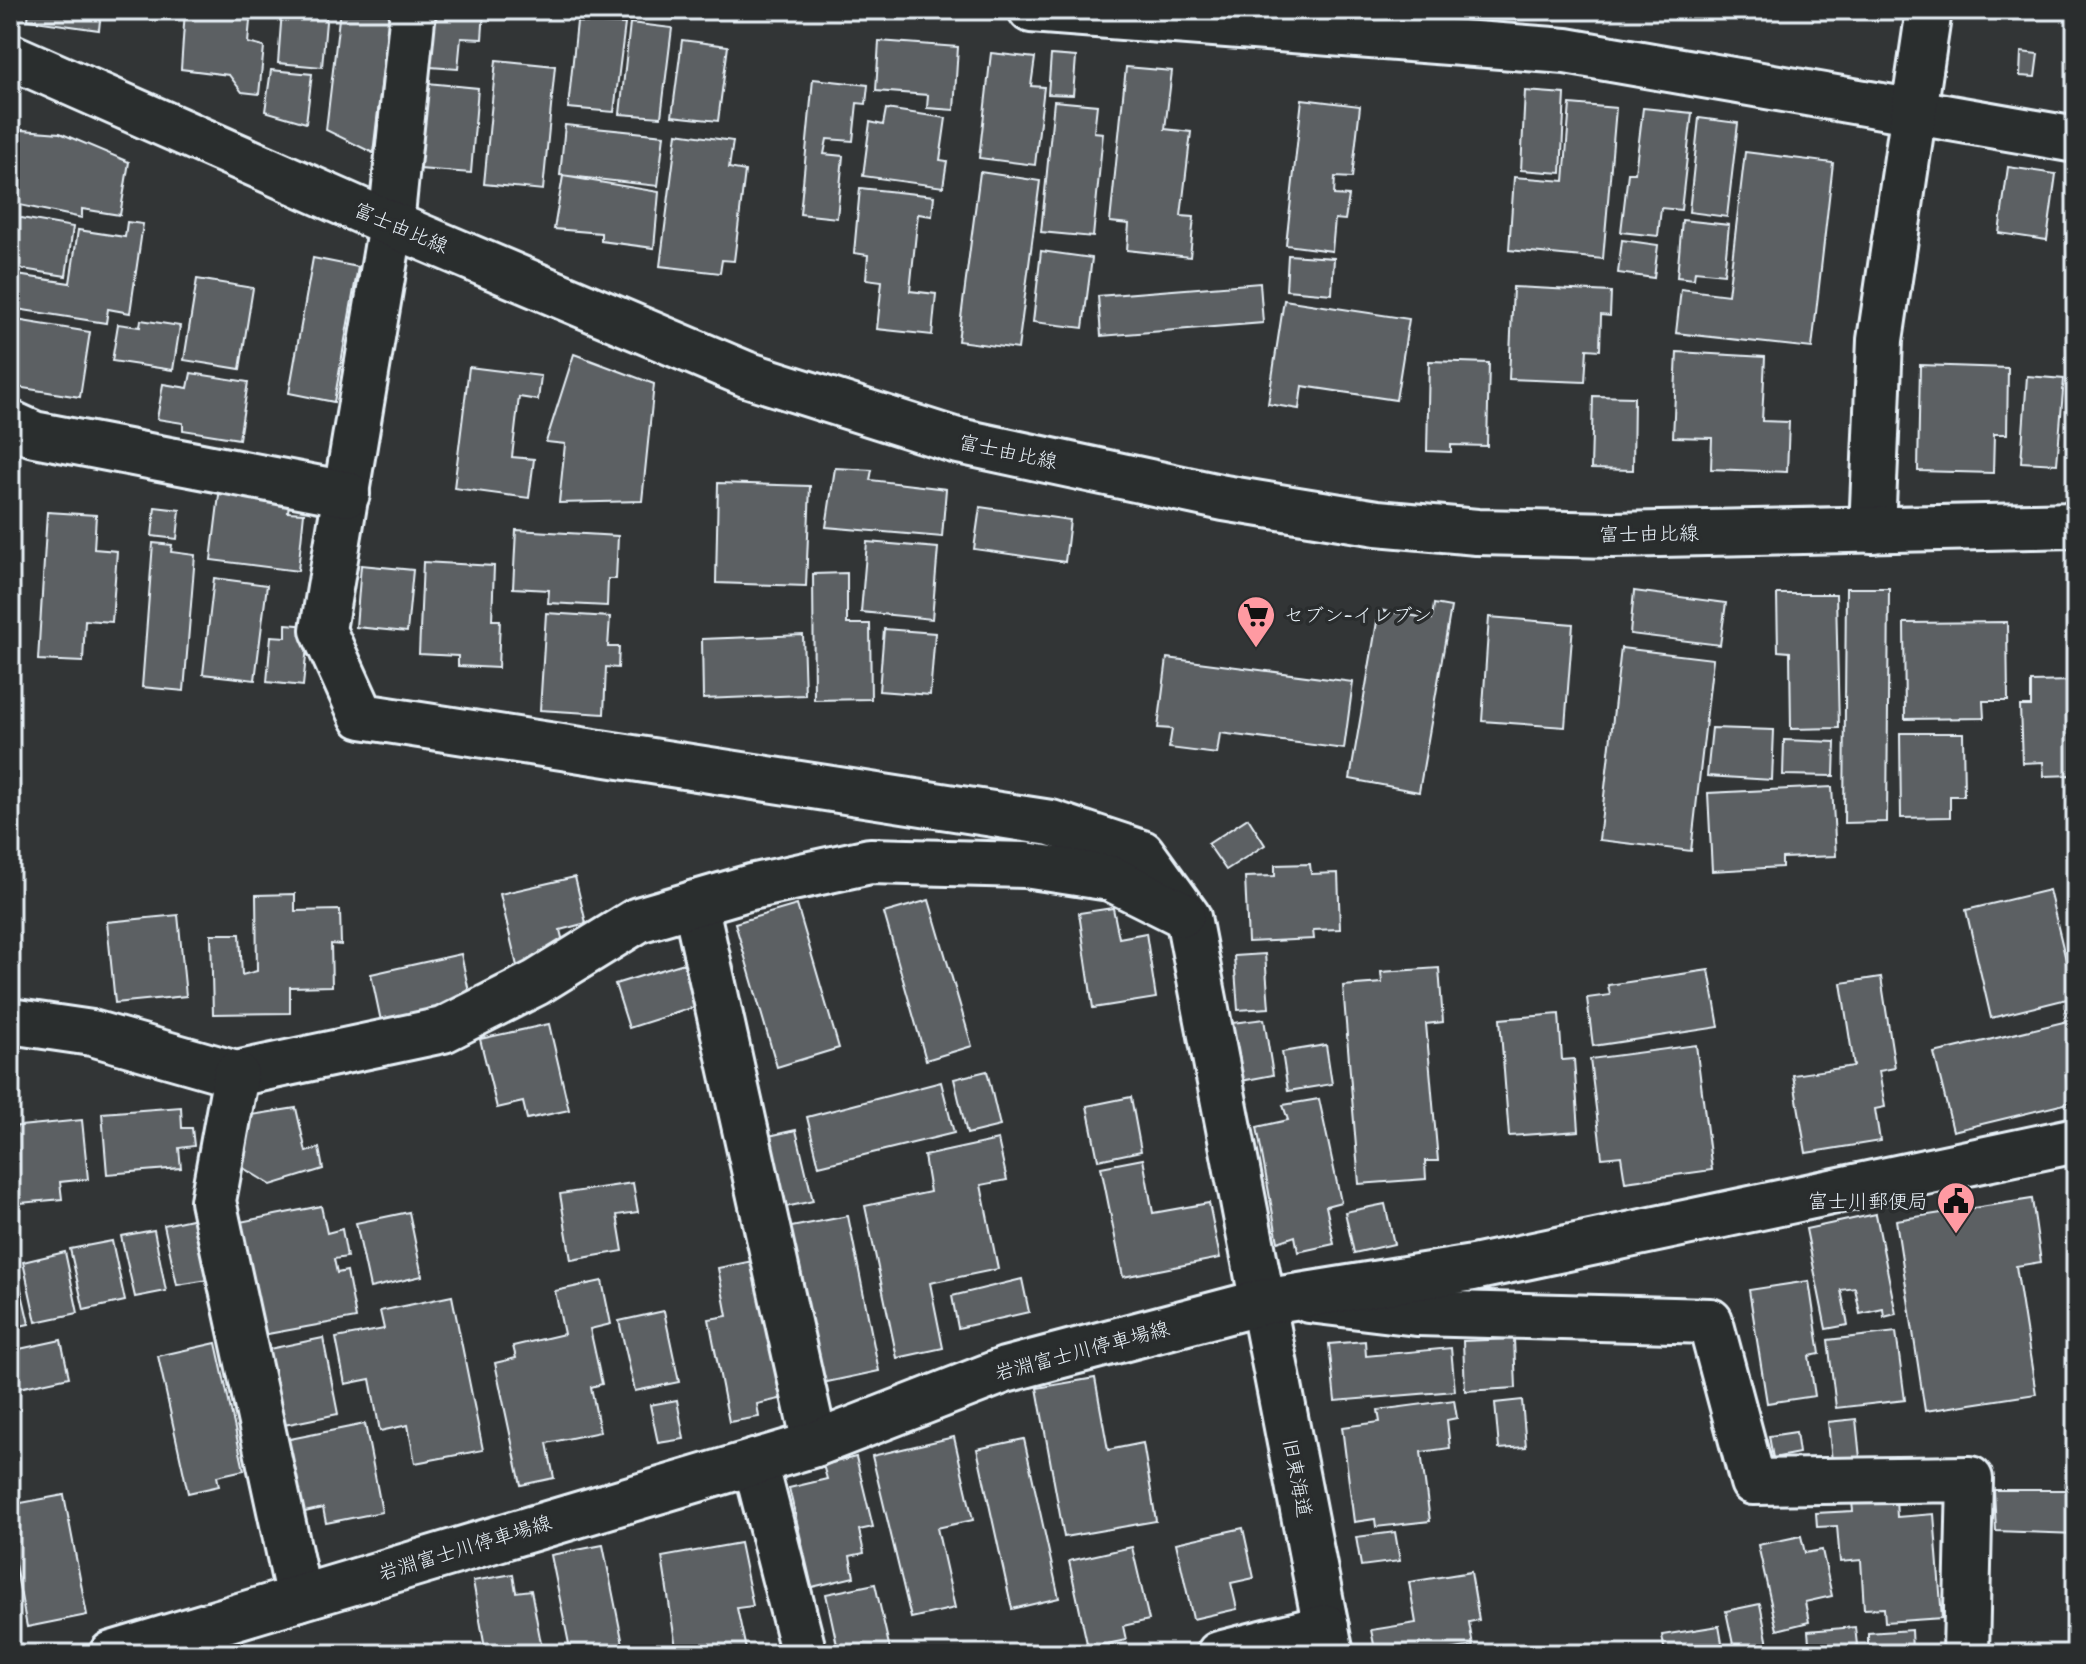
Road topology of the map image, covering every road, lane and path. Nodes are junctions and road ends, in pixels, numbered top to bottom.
1 (413, 10) edge
2 (1031, 10) edge
3 (1929, 10) edge
4 (10, 56) edge
5 (1912, 112) junction
6 (2076, 140) edge
7 (391, 224) junction
8 (10, 423) edge
9 (347, 494) junction
10 (2076, 525) edge
11 (1872, 530) junction
12 (695, 903) junction
13 (1188, 917) junction
14 (10, 1021) edge
15 (236, 1074) junction
16 (2076, 1140) edge
17 (1275, 1300) junction
18 (815, 1444) junction
19 (755, 1462) junction
20 (299, 1598) junction
21 (1328, 1641) edge
22 (112, 1654) edge
23 (804, 1654) edge
24 (1219, 1654) edge
25 (1966, 1654) edge

1 - 7 street
2 - 5 street
3 - 5 street
4 - 7 street, 富士由比線
5 - 6 street
5 - 11 street
7 - 9 street
7 - 11 street, 富士由比線
8 - 9 street
9 - 13 street
10 - 11 street, 富士由比線
12 - 13 street
12 - 15 street
12 - 18 street
13 - 17 street, 旧東海道
14 - 15 street
15 - 20 street
16 - 17 street, 岩淵富士川停車場線
17 - 18 street, 岩淵富士川停車場線
17 - 21 street, 旧東海道
17 - 25 street
18 - 19 street, 岩淵富士川停車場線
19 - 20 street, 岩淵富士川停車場線
19 - 23 street
20 - 22 street, 岩淵富士川停車場線
21 - 24 street

